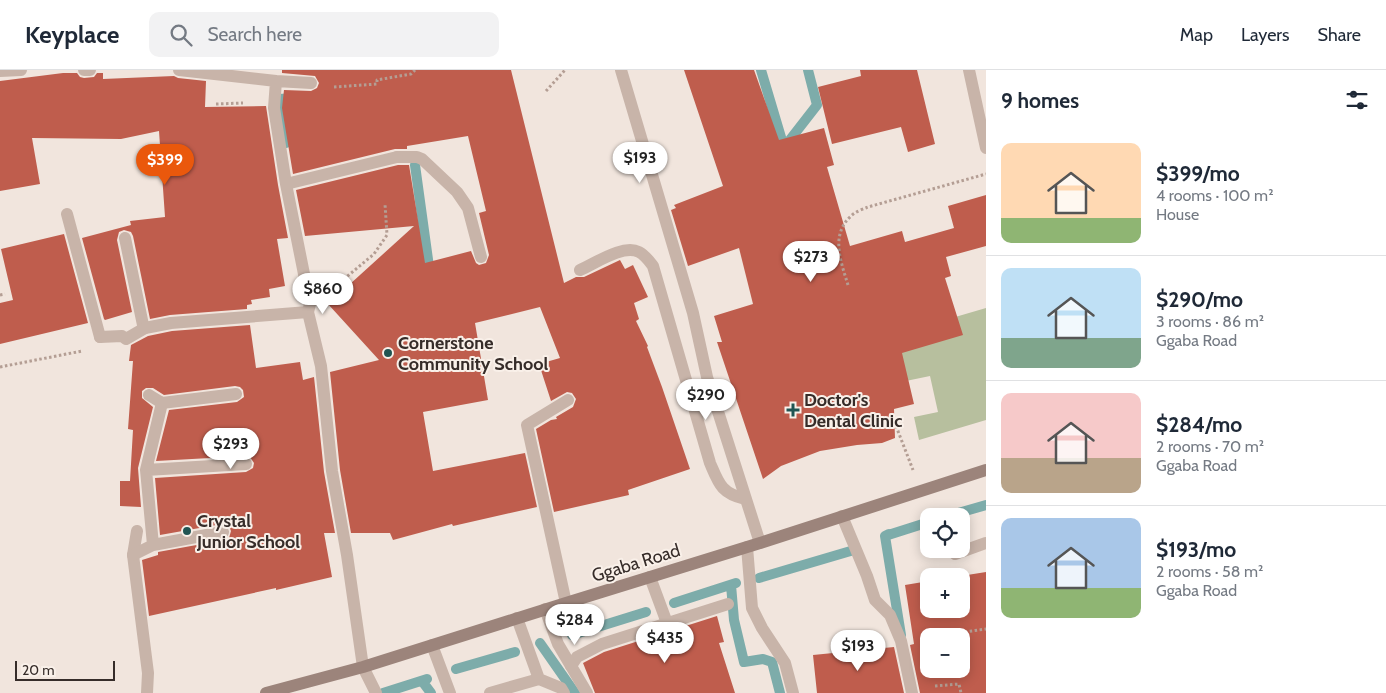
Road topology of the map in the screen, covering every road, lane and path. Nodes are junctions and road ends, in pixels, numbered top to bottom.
1 (21, 70) edge
2 (84, 70) edge
3 (90, 70) edge
4 (179, 70) edge
5 (414, 70) edge
6 (565, 70) edge
7 (621, 70) edge
8 (969, 70) edge
9 (0, 71) edge
10 (276, 81) junction
11 (311, 83) dead end
12 (334, 87) dead end
13 (546, 91) dead end
14 (986, 148) edge
15 (986, 174) edge
16 (286, 184) junction
17 (385, 204) dead end
18 (67, 214) dead end
19 (125, 238) dead end
20 (482, 257) dead end
21 (580, 270) dead end
22 (848, 285) dead end
23 (5, 294) dead end
24 (0, 295) edge
25 (309, 308) junction
26 (145, 328) junction
27 (83, 351) dead end
28 (0, 367) edge
29 (236, 394) dead end
30 (149, 395) dead end
31 (568, 400) dead end
32 (162, 403) junction
33 (896, 426) dead end
34 (246, 464) dead end
35 (146, 470) junction
36 (986, 470) edge
37 (922, 491) junction
38 (745, 499) junction
39 (842, 516) junction
40 (137, 531) dead end
41 (223, 532) dead end
42 (760, 543) junction
43 (986, 543) edge
44 (153, 545) junction
45 (747, 547) junction
46 (970, 548) edge
47 (133, 555) junction
48 (650, 577) junction
49 (566, 603) junction
50 (728, 604) dead end
51 (545, 609) junction
52 (517, 618) junction
53 (667, 623) junction
54 (986, 629) edge
55 (970, 631) edge
56 (432, 646) junction
57 (571, 666) junction
58 (363, 667) junction
59 (539, 679) junction
60 (912, 690) edge
61 (147, 693) edge
62 (266, 693) edge
63 (376, 693) edge
64 (450, 693) edge
65 (490, 693) edge
66 (564, 693) edge
67 (587, 693) edge
68 (793, 693) edge
69 (961, 693) edge

1 - 9 street
2 - 3 street
4 - 10 street
5 - 12 path
6 - 13 path
7 - 38 street
8 - 14 street
10 - 11 street
10 - 16 street
15 - 22 path
16 - 20 street
16 - 25 street
17 - 25 path
18 - 26 street
19 - 26 street
21 - 38 street
23 - 24 path
25 - 26 street
25 - 58 street
27 - 28 path
29 - 32 street
30 - 32 street
31 - 49 street
32 - 35 street
33 - 37 path
34 - 35 street
35 - 44 street
36 - 37 street, Ggaba Road
37 - 39 street, Ggaba Road
38 - 42 street
39 - 42 street, Ggaba Road
39 - 60 street
40 - 47 street
41 - 44 street
42 - 45 street, Ggaba Road
43 - 46 street
44 - 47 street
45 - 48 street, Ggaba Road
45 - 68 street
47 - 61 street
48 - 49 street, Ggaba Road
48 - 53 street
49 - 51 street, Ggaba Road
50 - 53 street
51 - 52 street, Ggaba Road
51 - 57 street
52 - 56 street, Ggaba Road
52 - 59 street
53 - 57 street
54 - 55 path
56 - 58 street, Ggaba Road
56 - 64 street
57 - 67 street
58 - 62 street, Ggaba Road
58 - 63 street
59 - 65 street
59 - 66 street
60 - 69 path

